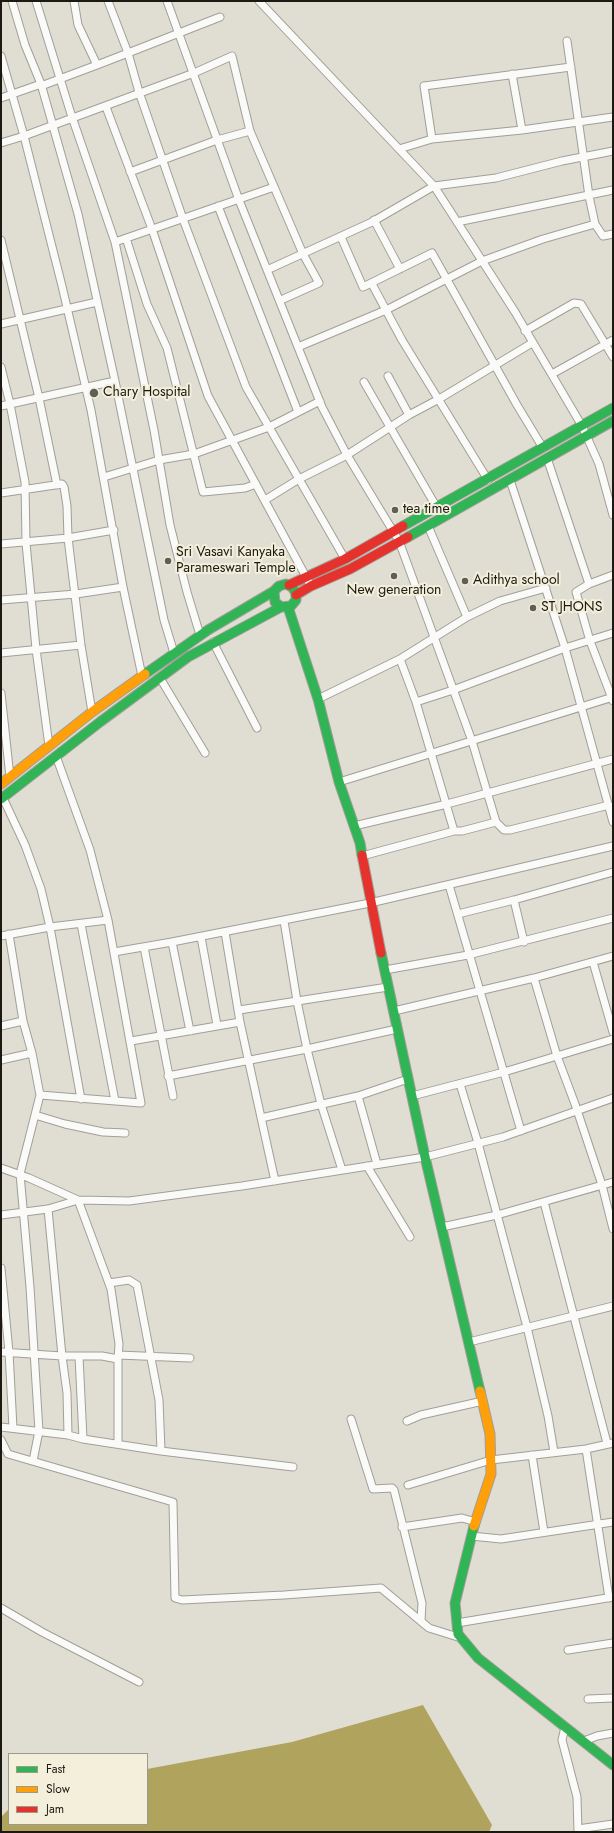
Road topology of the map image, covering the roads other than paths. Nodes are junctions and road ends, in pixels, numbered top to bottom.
1 (12, 1) edge
2 (36, 1) edge
3 (74, 1) edge
4 (108, 1) edge
5 (167, 1) edge
6 (259, 1) edge
7 (220, 17) dead end
8 (179, 32) junction
9 (567, 41) dead end
10 (128, 53) junction
11 (1, 56) edge
12 (97, 65) junction
13 (571, 67) junction
14 (194, 73) junction
15 (512, 74) junction
16 (60, 79) junction
17 (41, 85) junction
18 (139, 92) junction
19 (12, 94) junction
20 (1, 98) edge
21 (106, 107) junction
22 (72, 117) junction
23 (613, 117) edge
24 (579, 123) junction
25 (52, 125) junction
26 (522, 130) junction
27 (250, 131) junction
28 (24, 136) junction
29 (432, 139) junction
30 (217, 140) junction
31 (1, 142) edge
32 (399, 149) junction
33 (613, 151) edge
34 (584, 157) junction
35 (164, 160) junction
36 (130, 172) junction
37 (434, 186) junction
38 (274, 187) junction
39 (613, 190) edge
40 (589, 196) junction
41 (239, 200) junction
42 (218, 206) junction
43 (183, 219) junction
44 (374, 220) junction
45 (457, 222) junction
46 (595, 224) junction
47 (152, 229) junction
48 (612, 236) edge
49 (340, 237) junction
50 (126, 238) junction
51 (1, 240) edge
52 (115, 242) junction
53 (303, 254) junction
54 (482, 261) junction
55 (400, 269) junction
56 (267, 270) junction
57 (446, 279) junction
58 (372, 284) junction
59 (281, 300) junction
60 (97, 302) junction
61 (68, 309) junction
62 (386, 310) junction
63 (21, 320) junction
64 (1, 324) edge
65 (526, 331) junction
66 (613, 340) edge
67 (532, 343) junction
68 (606, 344) junction
69 (298, 347) junction
70 (613, 357) edge
71 (495, 366) junction
72 (1, 367) edge
73 (552, 374) junction
74 (388, 376) dead end
75 (115, 381) junction
76 (364, 382) dead end
77 (85, 388) junction
78 (39, 398) junction
79 (439, 399) junction
80 (320, 401) junction
81 (10, 404) junction
82 (1, 406) edge
83 (613, 408) edge
84 (298, 412) junction
85 (409, 415) junction
86 (613, 422) edge
87 (582, 426) junction
88 (269, 427) junction
89 (389, 428) junction
90 (587, 436) junction
91 (231, 440) junction
92 (544, 448) junction
93 (194, 454) junction
94 (347, 455) junction
95 (547, 458) junction
96 (159, 460) junction
97 (134, 468) junction
98 (104, 477) junction
99 (299, 479) junction
100 (488, 480) junction
101 (510, 480) junction
102 (256, 484) junction
103 (57, 485) junction
104 (25, 490) junction
105 (1, 494) edge
106 (610, 495) edge
107 (265, 500) junction
108 (437, 508) junction
109 (613, 515) edge
110 (428, 526) junction
111 (114, 530) junction
112 (394, 531) junction
113 (68, 538) junction
114 (399, 541) junction
115 (26, 543) junction
116 (1, 544) edge
117 (345, 559) junction
118 (613, 575) edge
119 (306, 576) junction
120 (589, 584) junction
121 (289, 585) junction
122 (311, 586) junction
123 (123, 587) junction
124 (546, 588) junction
125 (274, 591) junction
126 (76, 594) junction
127 (296, 595) junction
128 (31, 598) junction
129 (1, 600) edge
130 (284, 607) junction
131 (467, 617) junction
132 (613, 633) edge
133 (200, 635) junction
134 (433, 637) junction
135 (590, 641) junction
136 (213, 642) junction
137 (81, 645) junction
138 (565, 648) junction
139 (36, 649) junction
140 (1, 653) edge
141 (174, 653) junction
142 (400, 659) junction
143 (142, 676) junction
144 (160, 678) junction
145 (453, 690) junction
146 (1, 693) edge
147 (613, 698) edge
148 (318, 699) junction
149 (416, 702) junction
150 (582, 706) junction
151 (92, 712) junction
152 (257, 728) dead end
153 (472, 741) junction
154 (49, 746) junction
155 (204, 753) dead end
156 (431, 754) junction
157 (56, 756) junction
158 (613, 759) edge
159 (596, 763) junction
160 (10, 777) junction
161 (339, 782) junction
162 (1, 784) edge
163 (488, 793) junction
164 (2, 798) edge
165 (447, 804) junction
166 (609, 805) junction
167 (496, 822) junction
168 (613, 822) edge
169 (354, 826) junction
170 (454, 831) junction
171 (613, 846) edge
172 (362, 856) junction
173 (613, 872) edge
174 (449, 885) junction
175 (514, 900) junction
176 (370, 902) junction
177 (458, 914) junction
178 (613, 918) edge
179 (108, 920) junction
180 (284, 921) junction
181 (81, 924) junction
182 (50, 926) junction
183 (225, 932) junction
184 (9, 934) junction
185 (1, 936) edge
186 (201, 937) junction
187 (172, 942) junction
188 (524, 942) junction
189 (144, 947) junction
190 (114, 952) junction
191 (468, 955) junction
192 (613, 956) edge
193 (593, 962) junction
194 (385, 970) junction
195 (534, 978) junction
196 (388, 987) junction
197 (479, 992) junction
198 (297, 1001) junction
199 (239, 1010) junction
200 (394, 1011) junction
201 (23, 1021) junction
202 (240, 1022) junction
203 (217, 1025) junction
204 (1, 1026) edge
205 (397, 1029) junction
206 (190, 1031) junction
207 (613, 1032) edge
208 (160, 1035) junction
209 (613, 1039) edge
210 (131, 1041) junction
211 (307, 1049) junction
212 (32, 1053) junction
213 (557, 1056) junction
214 (1, 1060) edge
215 (248, 1060) junction
216 (504, 1072) junction
217 (168, 1076) junction
218 (408, 1080) junction
219 (460, 1084) junction
220 (40, 1095) junction
221 (172, 1096) dead end
222 (358, 1096) junction
223 (412, 1096) junction
224 (613, 1098) edge
225 (81, 1099) junction
226 (115, 1101) junction
227 (321, 1104) junction
228 (578, 1112) junction
229 (35, 1115) junction
230 (261, 1118) junction
231 (521, 1131) junction
232 (126, 1133) dead end
233 (478, 1143) junction
234 (425, 1157) junction
235 (377, 1164) junction
236 (367, 1166) junction
237 (1, 1168) edge
238 (342, 1170) junction
239 (20, 1174) junction
240 (275, 1181) junction
241 (613, 1182) edge
242 (602, 1185) junction
243 (78, 1200) junction
244 (544, 1202) junction
245 (48, 1209) junction
246 (24, 1213) junction
247 (1, 1215) edge
248 (497, 1215) junction
249 (442, 1227) junction
250 (613, 1229) edge
251 (410, 1237) dead end
252 (1, 1268) edge
253 (109, 1283) junction
254 (613, 1306) edge
255 (574, 1316) junction
256 (527, 1327) junction
257 (469, 1342) junction
258 (1, 1352) edge
259 (9, 1352) junction
260 (35, 1353) junction
261 (62, 1356) junction
262 (79, 1356) junction
263 (150, 1356) junction
264 (118, 1357) junction
265 (190, 1358) dead end
266 (483, 1401) junction
267 (351, 1419) dead end
268 (407, 1421) dead end
269 (2, 1427) edge
270 (13, 1428) junction
271 (39, 1431) junction
272 (68, 1435) junction
273 (83, 1439) junction
274 (1, 1440) edge
275 (610, 1443) edge
276 (118, 1444) junction
277 (586, 1449) junction
278 (161, 1451) junction
279 (554, 1452) junction
280 (532, 1455) junction
281 (491, 1460) junction
282 (33, 1461) junction
283 (293, 1467) dead end
284 (408, 1485) dead end
285 (476, 1522) junction
286 (613, 1522) edge
287 (597, 1524) junction
288 (402, 1527) junction
289 (544, 1532) junction
290 (471, 1536) junction
291 (611, 1597) edge
292 (1, 1608) edge
293 (421, 1621) junction
294 (457, 1623) junction
295 (461, 1638) junction
296 (613, 1643) edge
297 (568, 1650) dead end
298 (139, 1682) dead end
299 (613, 1698) edge
300 (588, 1699) dead end
301 (565, 1727) junction
302 (613, 1733) edge
303 (584, 1742) junction
304 (613, 1765) edge
305 (613, 1824) edge
306 (578, 1831) edge

1 - 17 street
2 - 16 street
3 - 12 street
4 - 10 street
5 - 8 street
6 - 32 street
7 - 8 street
8 - 10 street
8 - 14 street
9 - 13 street
10 - 12 street
10 - 18 street
11 - 19 street
12 - 16 street
13 - 15 street
13 - 24 street
14 - 18 street
14 - 27 street
14 - 30 street
15 - 26 street
15 - 29 street
16 - 17 street
16 - 22 street
17 - 19 street
17 - 25 street
18 - 21 street
18 - 35 street
19 - 20 street
19 - 28 street
21 - 22 street
21 - 36 street
22 - 25 street
22 - 52 street
23 - 24 street
24 - 26 street
24 - 34 street
25 - 28 street
25 - 60 street
26 - 29 street
27 - 30 street
27 - 38 street
28 - 31 street
28 - 61 street
29 - 32 street
30 - 35 street
30 - 41 street
32 - 37 street
33 - 34 street
34 - 37 street
34 - 40 street
35 - 36 street
35 - 43 street
36 - 47 street
37 - 44 street
37 - 45 street
38 - 41 street
38 - 53 street
39 - 40 street
40 - 45 street
40 - 46 street
41 - 42 street
41 - 56 street
42 - 43 street
42 - 84 street
43 - 47 street
43 - 88 street
44 - 49 street
44 - 55 street
45 - 54 street
46 - 48 street
46 - 54 street
47 - 50 street
47 - 91 street
49 - 53 street
49 - 58 street
50 - 52 street
50 - 93 street
51 - 63 street
52 - 96 street
53 - 56 street
53 - 59 street
54 - 57 street
54 - 65 street
55 - 57 street
55 - 58 street
56 - 59 street
57 - 62 street
57 - 71 street
58 - 62 street
59 - 69 street
60 - 61 street
60 - 75 street
61 - 63 street
61 - 77 street
62 - 69 street
62 - 79 street
63 - 64 street
63 - 78 street
65 - 67 street
65 - 68 street
66 - 68 street
67 - 71 street
67 - 73 street
68 - 70 street
68 - 73 street
69 - 80 street
71 - 79 street
71 - 92 street
72 - 81 street
73 - 87 street
74 - 85 street
75 - 77 street
75 - 97 street
76 - 89 street
77 - 78 street
77 - 98 street
78 - 81 street
78 - 103 street
79 - 85 street
79 - 100 street
80 - 84 street
80 - 94 street
81 - 82 street
81 - 104 street
83 - 87 main road
84 - 88 street
85 - 89 street
86 - 90 main road
87 - 90 street
87 - 92 main road
88 - 91 street
88 - 99 street
89 - 94 street
89 - 108 street
90 - 95 main road
90 - 106 street
91 - 93 street
91 - 102 street
92 - 100 main road
93 - 96 street
93 - 102 street
94 - 99 street
94 - 112 street
95 - 101 main road
95 - 120 street
96 - 97 street
96 - 133 street
97 - 98 street
97 - 141 street
98 - 111 street
99 - 107 street
99 - 117 street
100 - 108 main road
101 - 110 main road
101 - 124 street
102 - 107 street
103 - 104 street
103 - 113 street
104 - 105 street
104 - 115 street
106 - 109 street
107 - 119 street
108 - 112 main road
110 - 114 main road
110 - 131 street
111 - 113 street
111 - 123 street
112 - 114 street
112 - 117 main road
113 - 115 street
113 - 126 street
114 - 122 main road
114 - 134 street
115 - 116 street
115 - 128 street
117 - 119 main road
118 - 120 street
119 - 121 main road
119 - 122 street
120 - 135 street
121 - 125 main road
121 - 127 main road
122 - 127 main road
123 - 126 street
123 - 143 street
124 - 131 street
124 - 138 street
125 - 130 main road
125 - 133 main road
126 - 128 street
126 - 137 street
127 - 130 main road
128 - 129 street
128 - 139 street
130 - 136 main road
130 - 148 main road
131 - 134 street
132 - 135 street
133 - 141 main road
134 - 142 street
134 - 145 street
135 - 138 street
135 - 147 street
136 - 144 main road
136 - 152 street
137 - 139 street
137 - 151 street
138 - 145 street
138 - 150 street
139 - 140 street
139 - 154 street
141 - 143 main road
142 - 148 street
142 - 149 street
143 - 151 main road
144 - 155 street
144 - 157 main road
145 - 149 street
145 - 153 street
146 - 160 street
147 - 150 street
148 - 161 main road
149 - 156 street
150 - 153 street
150 - 159 street
151 - 154 main road
153 - 156 street
153 - 163 street
154 - 160 main road
156 - 161 street
156 - 165 street
157 - 164 main road
157 - 179 street
158 - 159 street
159 - 163 street
159 - 166 street
160 - 162 main road
161 - 169 main road
163 - 165 street
163 - 167 street
164 - 182 street
165 - 169 street
165 - 170 street
166 - 167 street
166 - 168 street
167 - 170 street
169 - 172 main road
170 - 172 street
171 - 174 street
172 - 176 main road
173 - 175 street
174 - 176 street
174 - 177 street
175 - 177 street
175 - 188 street
176 - 180 street
176 - 194 main road
177 - 191 street
178 - 188 street
179 - 181 street
179 - 190 street
180 - 183 street
180 - 198 street
181 - 182 street
181 - 226 street
182 - 184 street
182 - 225 street
183 - 186 street
183 - 199 street
184 - 185 street
184 - 201 street
186 - 187 street
186 - 203 street
187 - 189 street
187 - 206 street
188 - 191 street
189 - 190 street
189 - 208 street
190 - 210 street
191 - 194 street
191 - 197 street
192 - 193 street
193 - 195 street
193 - 207 street
194 - 196 main road
195 - 197 street
195 - 213 street
196 - 198 street
196 - 200 main road
197 - 200 street
197 - 216 street
198 - 199 street
198 - 211 street
199 - 202 street
200 - 205 main road
201 - 204 street
201 - 212 street
202 - 203 street
202 - 215 street
203 - 206 street
205 - 211 street
205 - 218 main road
206 - 208 street
208 - 210 street
208 - 217 street
209 - 213 street
210 - 226 street
211 - 215 street
211 - 227 street
212 - 214 street
212 - 220 street
213 - 216 street
213 - 228 street
215 - 217 street
215 - 230 street
216 - 219 street
216 - 231 street
217 - 221 street
218 - 222 street
218 - 223 main road
219 - 223 street
219 - 233 street
220 - 225 street
220 - 229 street
222 - 227 street
222 - 235 street
223 - 234 main road
224 - 228 street
225 - 226 street
227 - 230 street
227 - 238 street
228 - 231 street
228 - 242 street
229 - 232 street
229 - 239 street
230 - 240 street
231 - 233 street
233 - 234 street
233 - 248 street
234 - 235 street
234 - 249 main road
235 - 236 street
236 - 238 street
236 - 251 street
237 - 239 street
238 - 240 street
239 - 243 street
239 - 246 street
240 - 243 street
241 - 242 street
242 - 244 street
242 - 250 street
243 - 245 street
243 - 253 street
244 - 248 street
244 - 255 street
245 - 246 street
245 - 261 street
246 - 247 street
246 - 260 street
248 - 249 street
248 - 256 street
249 - 257 main road
252 - 259 street
253 - 263 street
253 - 264 street
254 - 255 street
255 - 256 street
255 - 275 street
256 - 257 street
256 - 279 street
257 - 266 main road
258 - 259 street
259 - 260 street
259 - 270 street
260 - 261 street
260 - 271 street
261 - 262 street
261 - 272 street
262 - 264 street
262 - 273 street
263 - 264 street
263 - 265 street
263 - 278 street
264 - 276 street
266 - 268 street
266 - 281 main road
267 - 288 street
269 - 270 street
269 - 274 street
270 - 271 street
271 - 272 street
271 - 282 street
272 - 273 street
273 - 276 street
274 - 282 street
275 - 277 street
276 - 278 street
277 - 279 street
277 - 287 street
278 - 283 street
279 - 280 street
280 - 281 street
280 - 289 street
281 - 284 street
281 - 285 main road
282 - 293 street
285 - 288 street
285 - 290 main road
286 - 287 street
287 - 289 street
287 - 291 street
288 - 293 street
289 - 290 street
290 - 294 main road
291 - 294 street
292 - 298 street
293 - 295 street
294 - 295 main road
295 - 301 main road
296 - 297 street
299 - 300 street
301 - 303 main road
301 - 306 street
302 - 303 street
303 - 304 main road
305 - 306 street

